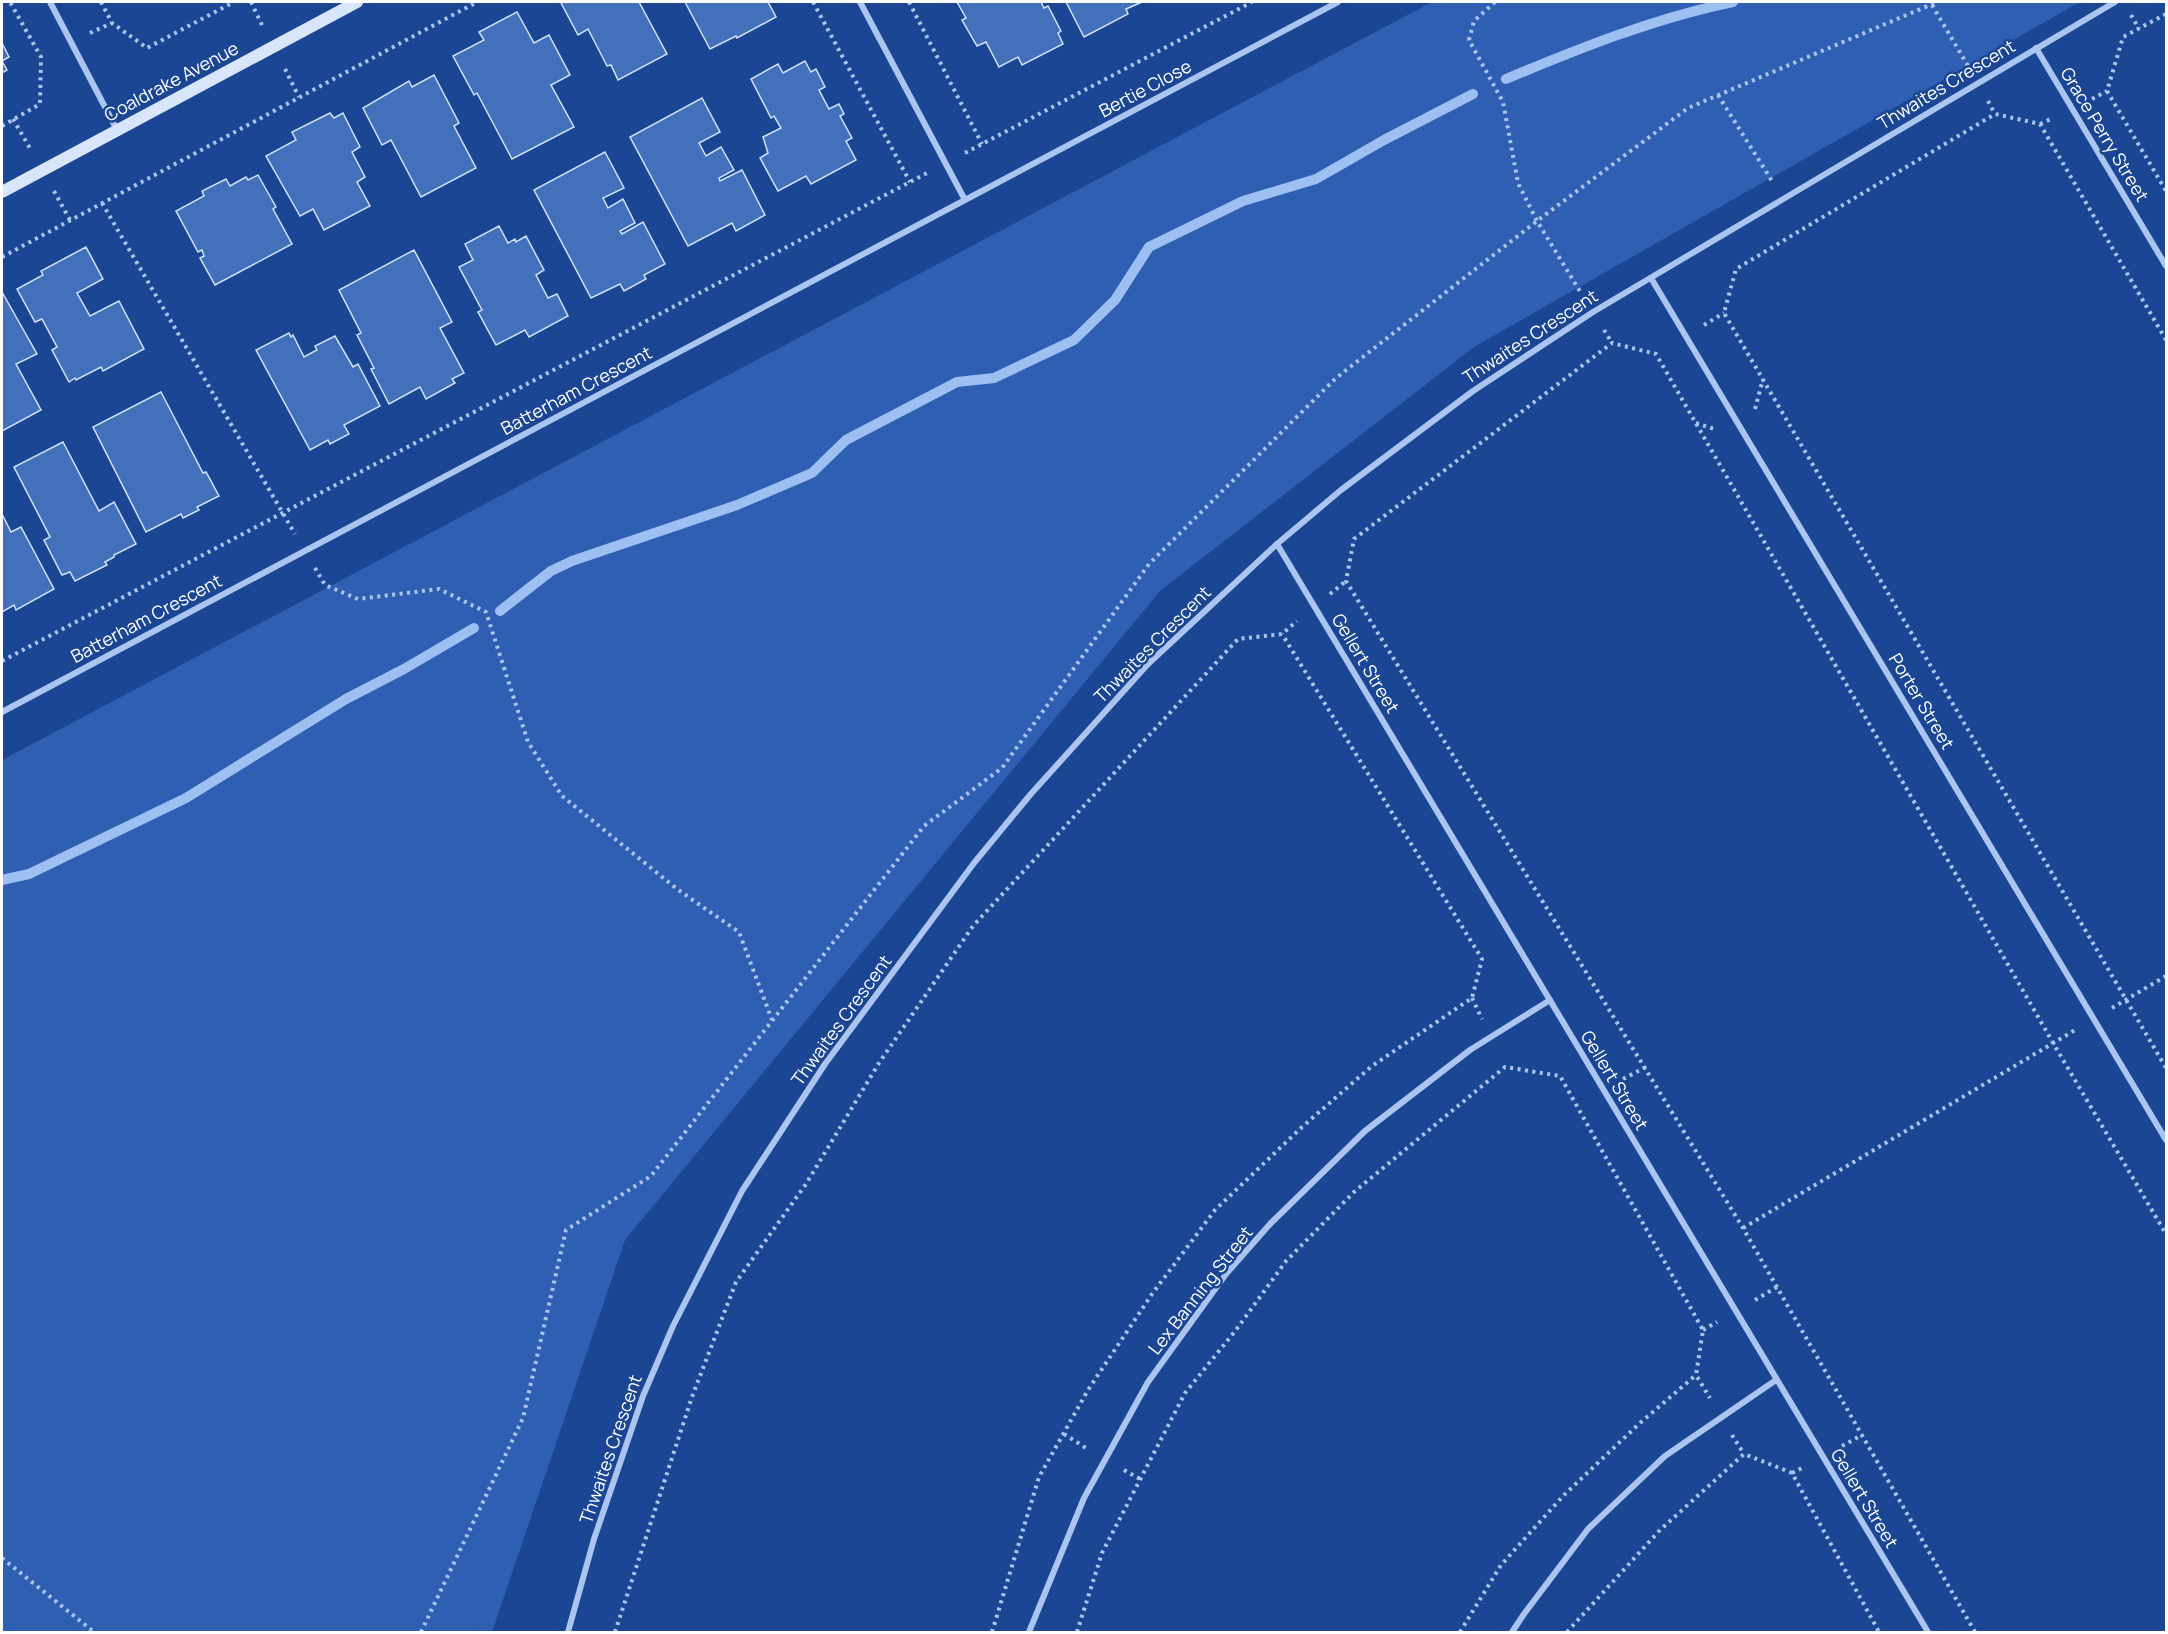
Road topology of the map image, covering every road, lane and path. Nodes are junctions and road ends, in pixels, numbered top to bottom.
1 (10, 2) edge
2 (50, 2) edge
3 (101, 2) edge
4 (234, 2) edge
5 (357, 2) edge
6 (477, 2) edge
7 (813, 2) edge
8 (860, 2) edge
9 (909, 2) edge
10 (1252, 2) edge
11 (1338, 2) edge
12 (1495, 2) edge
13 (2115, 2) edge
14 (1932, 5) dead end
15 (2166, 14) edge
16 (2036, 48) junction
17 (1978, 83) junction
18 (1718, 95) dead end
19 (1995, 114) junction
20 (2, 126) edge
21 (117, 130) junction
22 (982, 144) junction
23 (946, 163) junction
24 (910, 182) junction
25 (2166, 191) edge
26 (2, 192) edge
27 (1783, 199) junction
28 (965, 200) junction
29 (102, 202) junction
30 (2, 257) edge
31 (2166, 266) edge
32 (1651, 278) junction
33 (1593, 312) junction
34 (2166, 340) edge
35 (1612, 343) junction
36 (283, 513) junction
37 (1277, 544) junction
38 (305, 551) junction
39 (2, 661) edge
40 (2, 712) edge
41 (2166, 976) edge
42 (1550, 1000) junction
43 (2126, 1000) junction
44 (2094, 1018) junction
45 (772, 1020) dead end
46 (2053, 1043) junction
47 (2166, 1068) edge
48 (2166, 1140) edge
49 (1743, 1228) junction
50 (2166, 1234) edge
51 (1776, 1380) junction
52 (2, 1558) edge
53 (94, 1632) edge
54 (568, 1632) edge
55 (615, 1632) edge
56 (992, 1632) edge
57 (1029, 1632) edge
58 (1077, 1632) edge
59 (1460, 1632) edge
60 (1512, 1632) edge
61 (1568, 1632) edge
62 (1879, 1632) edge
63 (1928, 1632) edge
64 (1975, 1632) edge

1 - 20 path
2 - 21 street
3 - 4 path
5 - 21 street, Coaldrake Avenue
6 - 29 path
7 - 24 path
8 - 23 street
9 - 22 path
10 - 22 path
11 - 28 street, Bertie Close
12 - 33 path
13 - 16 street, Thwaites Crescent
14 - 17 path
15 - 25 path
16 - 17 street, Thwaites Crescent
16 - 31 street, Grace Perry Street
17 - 19 path
17 - 27 street, Thwaites Crescent
18 - 27 path
19 - 34 path
19 - 43 path
21 - 26 street, Coaldrake Avenue
22 - 23 path
23 - 24 path
23 - 28 street
24 - 36 path
27 - 32 street, Thwaites Crescent
28 - 38 street, Batterham Crescent
29 - 30 path
29 - 36 path
32 - 33 street, Thwaites Crescent
32 - 44 street, Porter Street
33 - 35 path
33 - 37 street, Thwaites Crescent
35 - 46 path
35 - 49 path
36 - 38 path
36 - 39 path
37 - 42 street, Gellert Street
37 - 54 street, Thwaites Crescent
38 - 40 street, Batterham Crescent
38 - 45 path
41 - 43 path
42 - 51 street, Gellert Street
42 - 57 street, Lex Banning Street
43 - 44 path
43 - 47 path
44 - 46 path
44 - 48 street, Porter Street
46 - 49 path
46 - 50 path
49 - 64 path
51 - 60 street
51 - 63 street, Gellert Street
52 - 53 path
55 - 56 path
58 - 59 path
61 - 62 path

